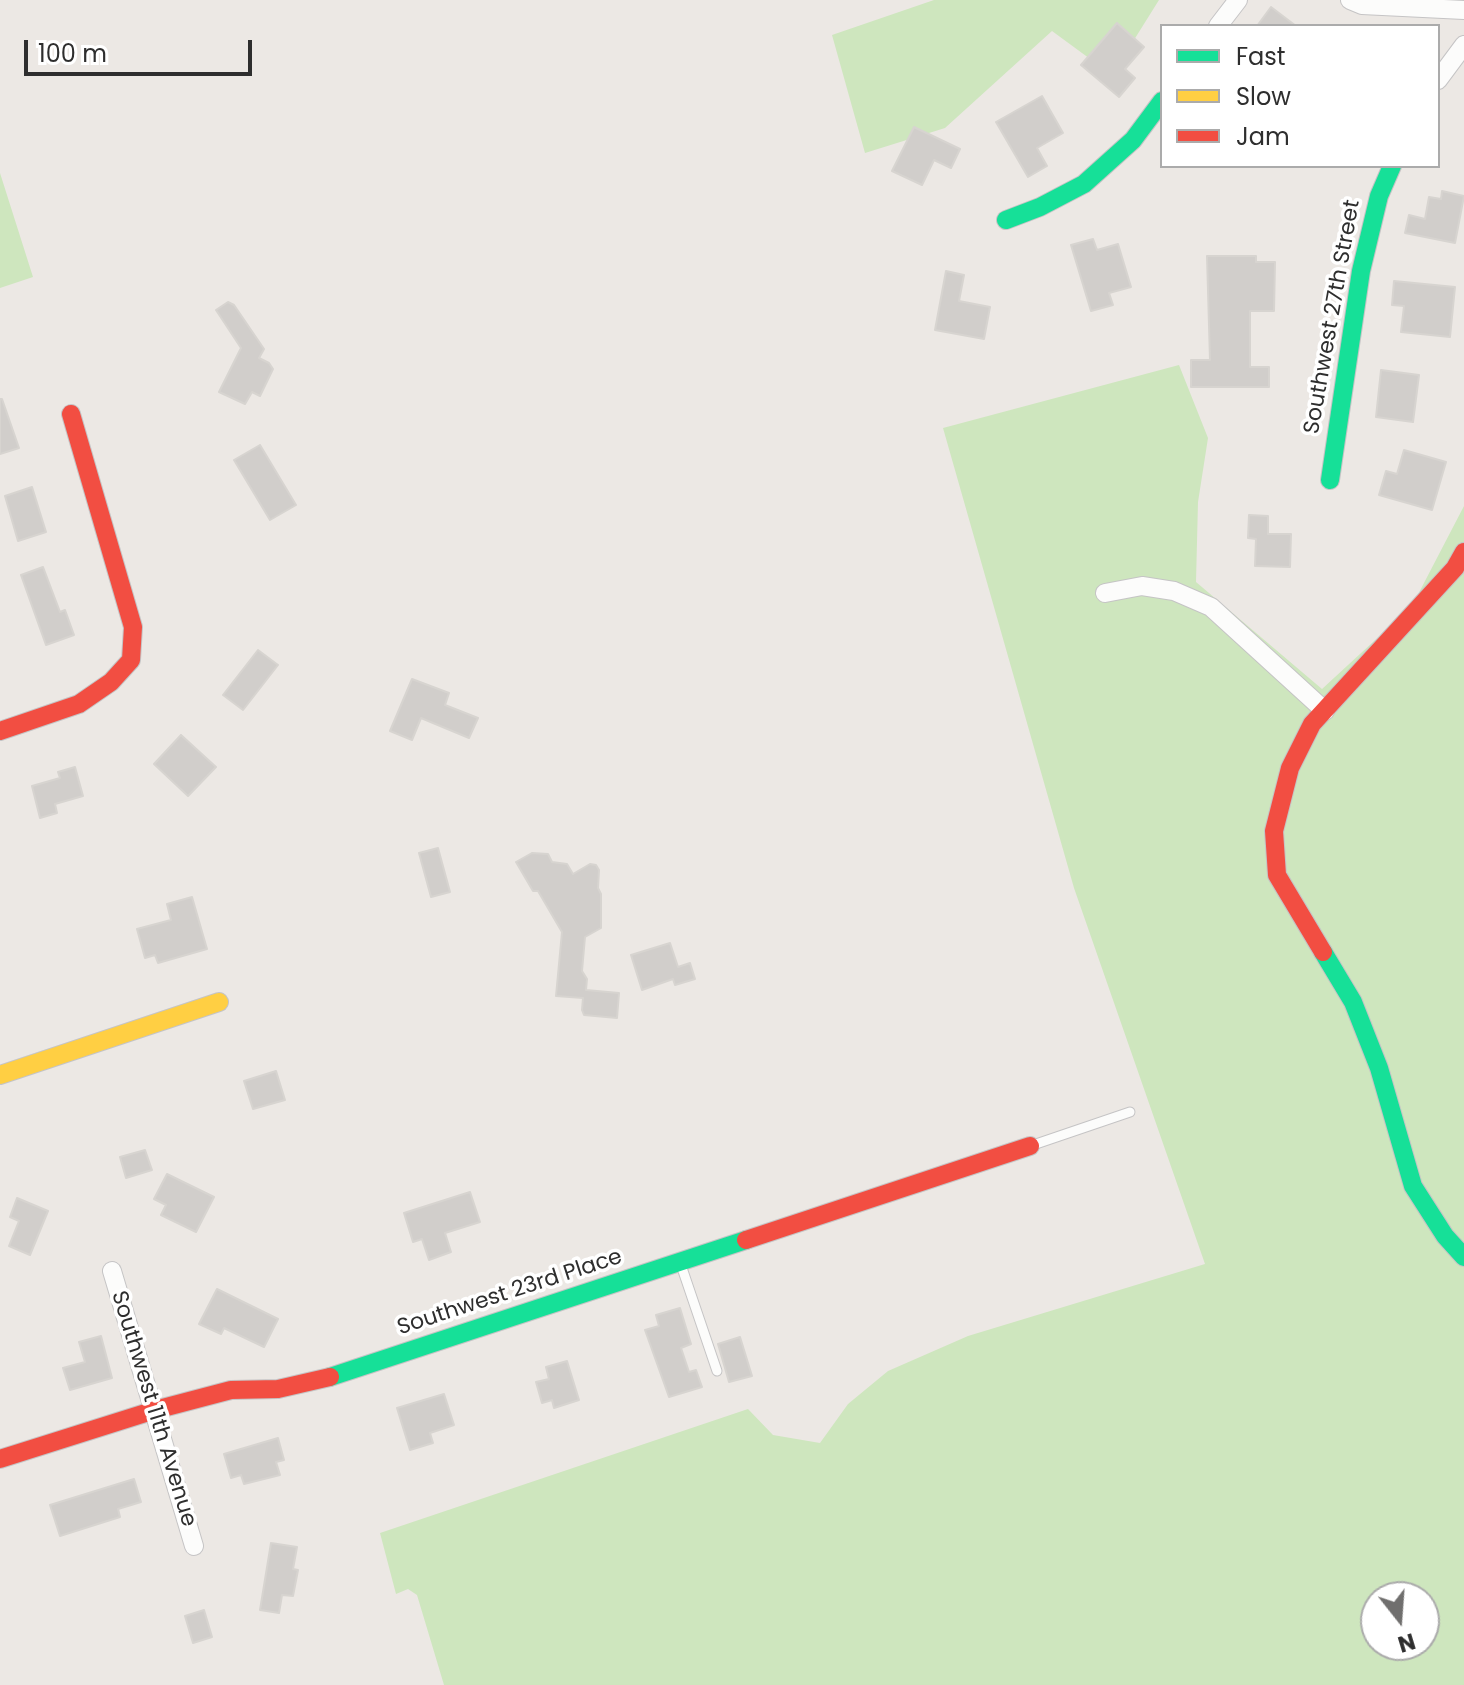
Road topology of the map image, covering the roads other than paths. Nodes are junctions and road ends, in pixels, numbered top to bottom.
1 (1238, 0) edge
2 (1350, 0) edge
3 (1464, 10) edge
4 (1220, 24) edge
5 (1464, 45) edge
6 (1440, 77) edge
7 (1160, 104) edge
8 (1391, 168) edge
9 (1006, 220) dead end
10 (71, 414) dead end
11 (1330, 480) dead end
12 (1464, 552) edge
13 (1105, 593) dead end
14 (1325, 711) junction
15 (0, 731) edge
16 (219, 1002) dead end
17 (0, 1075) edge
18 (1130, 1112) dead end
19 (1030, 1146) joint
20 (1464, 1257) edge
21 (680, 1262) junction
22 (112, 1271) dead end
23 (717, 1371) dead end
24 (155, 1410) junction
25 (0, 1459) edge
26 (194, 1546) dead end

1 - 4 street
2 - 3 street
5 - 6 street
7 - 9 street
8 - 11 street, Southwest 27th Street
10 - 15 street
12 - 14 street
13 - 14 street
14 - 20 street
16 - 17 street
18 - 19 lane
19 - 21 street, Southwest 23rd Place
21 - 23 lane
21 - 24 street, Southwest 23rd Place
22 - 24 street, Southwest 11th Avenue
24 - 25 street, Southwest 23rd Place
24 - 26 street, Southwest 11th Avenue

